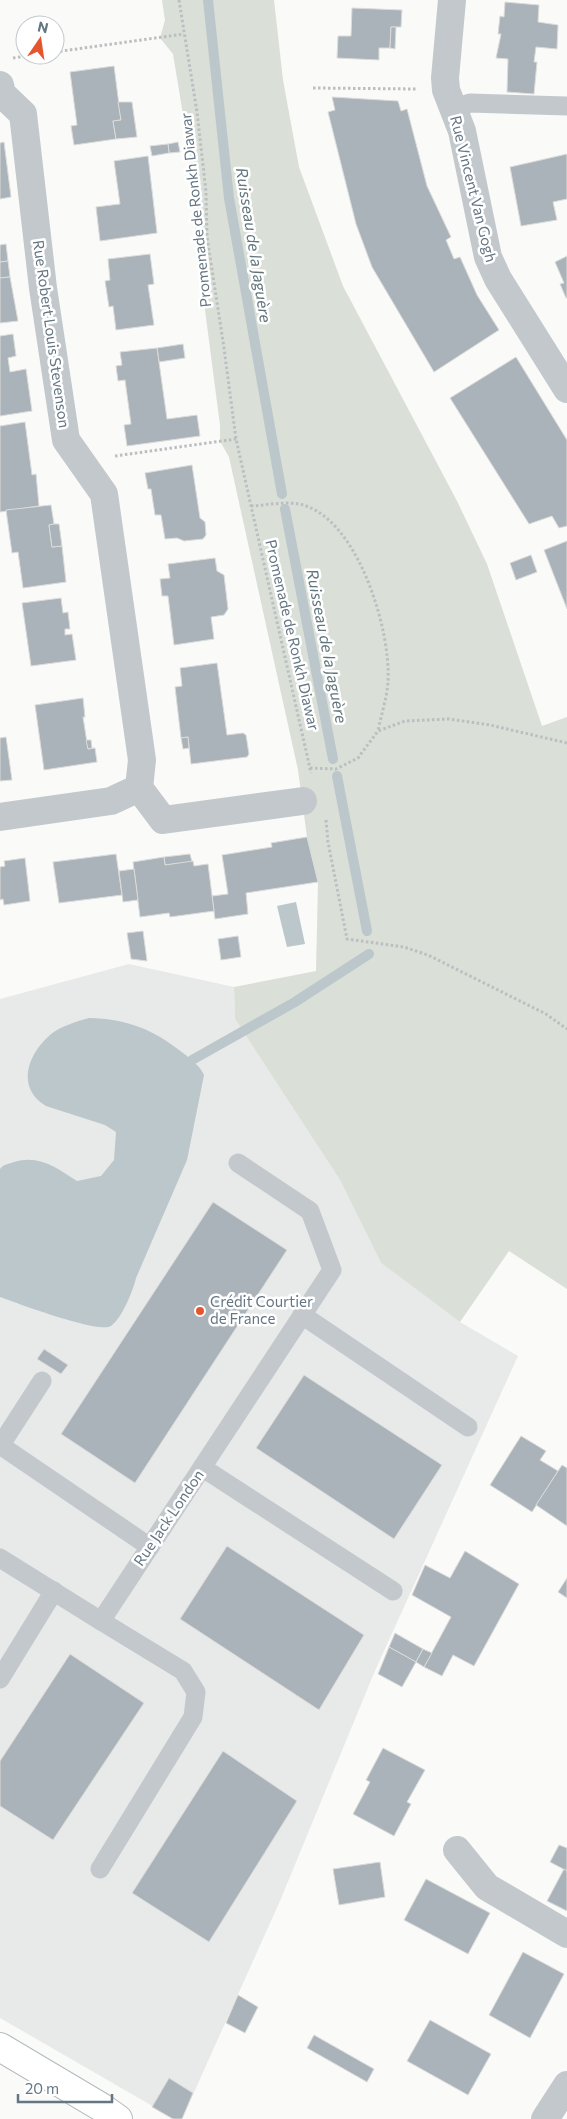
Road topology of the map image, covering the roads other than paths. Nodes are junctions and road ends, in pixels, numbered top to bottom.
1 (452, 0) edge
2 (1, 91) edge
3 (450, 99) junction
4 (567, 106) edge
5 (567, 389) edge
6 (139, 788) junction
7 (313, 809) road end
8 (0, 817) edge
9 (238, 1163) dead end
10 (302, 1315) junction
11 (42, 1381) dead end
12 (468, 1427) dead end
13 (0, 1446) edge
14 (202, 1468) junction
15 (150, 1547) junction
16 (0, 1558) edge
17 (54, 1591) junction
18 (393, 1591) dead end
19 (101, 1620) junction
20 (0, 1679) edge
21 (457, 1850) dead end
22 (100, 1869) dead end
23 (567, 1934) edge
24 (0, 2047) edge
25 (567, 2085) edge
26 (118, 2119) edge
27 (545, 2119) edge

1 - 3 street, Rue Vincent Van Gogh
2 - 6 street, Rue Robert Louis Stevenson
3 - 4 lane
3 - 5 street, Rue Vincent Van Gogh
6 - 7 street
6 - 8 street
9 - 10 lane, Rue Jack London
10 - 12 lane
10 - 14 lane, Rue Jack London
11 - 13 lane
13 - 15 lane
14 - 15 lane, Rue Jack London
14 - 18 lane
15 - 19 lane, Rue Jack London
16 - 17 lane
17 - 19 lane
17 - 20 lane
19 - 22 lane
21 - 23 street
24 - 26 street
25 - 27 street

